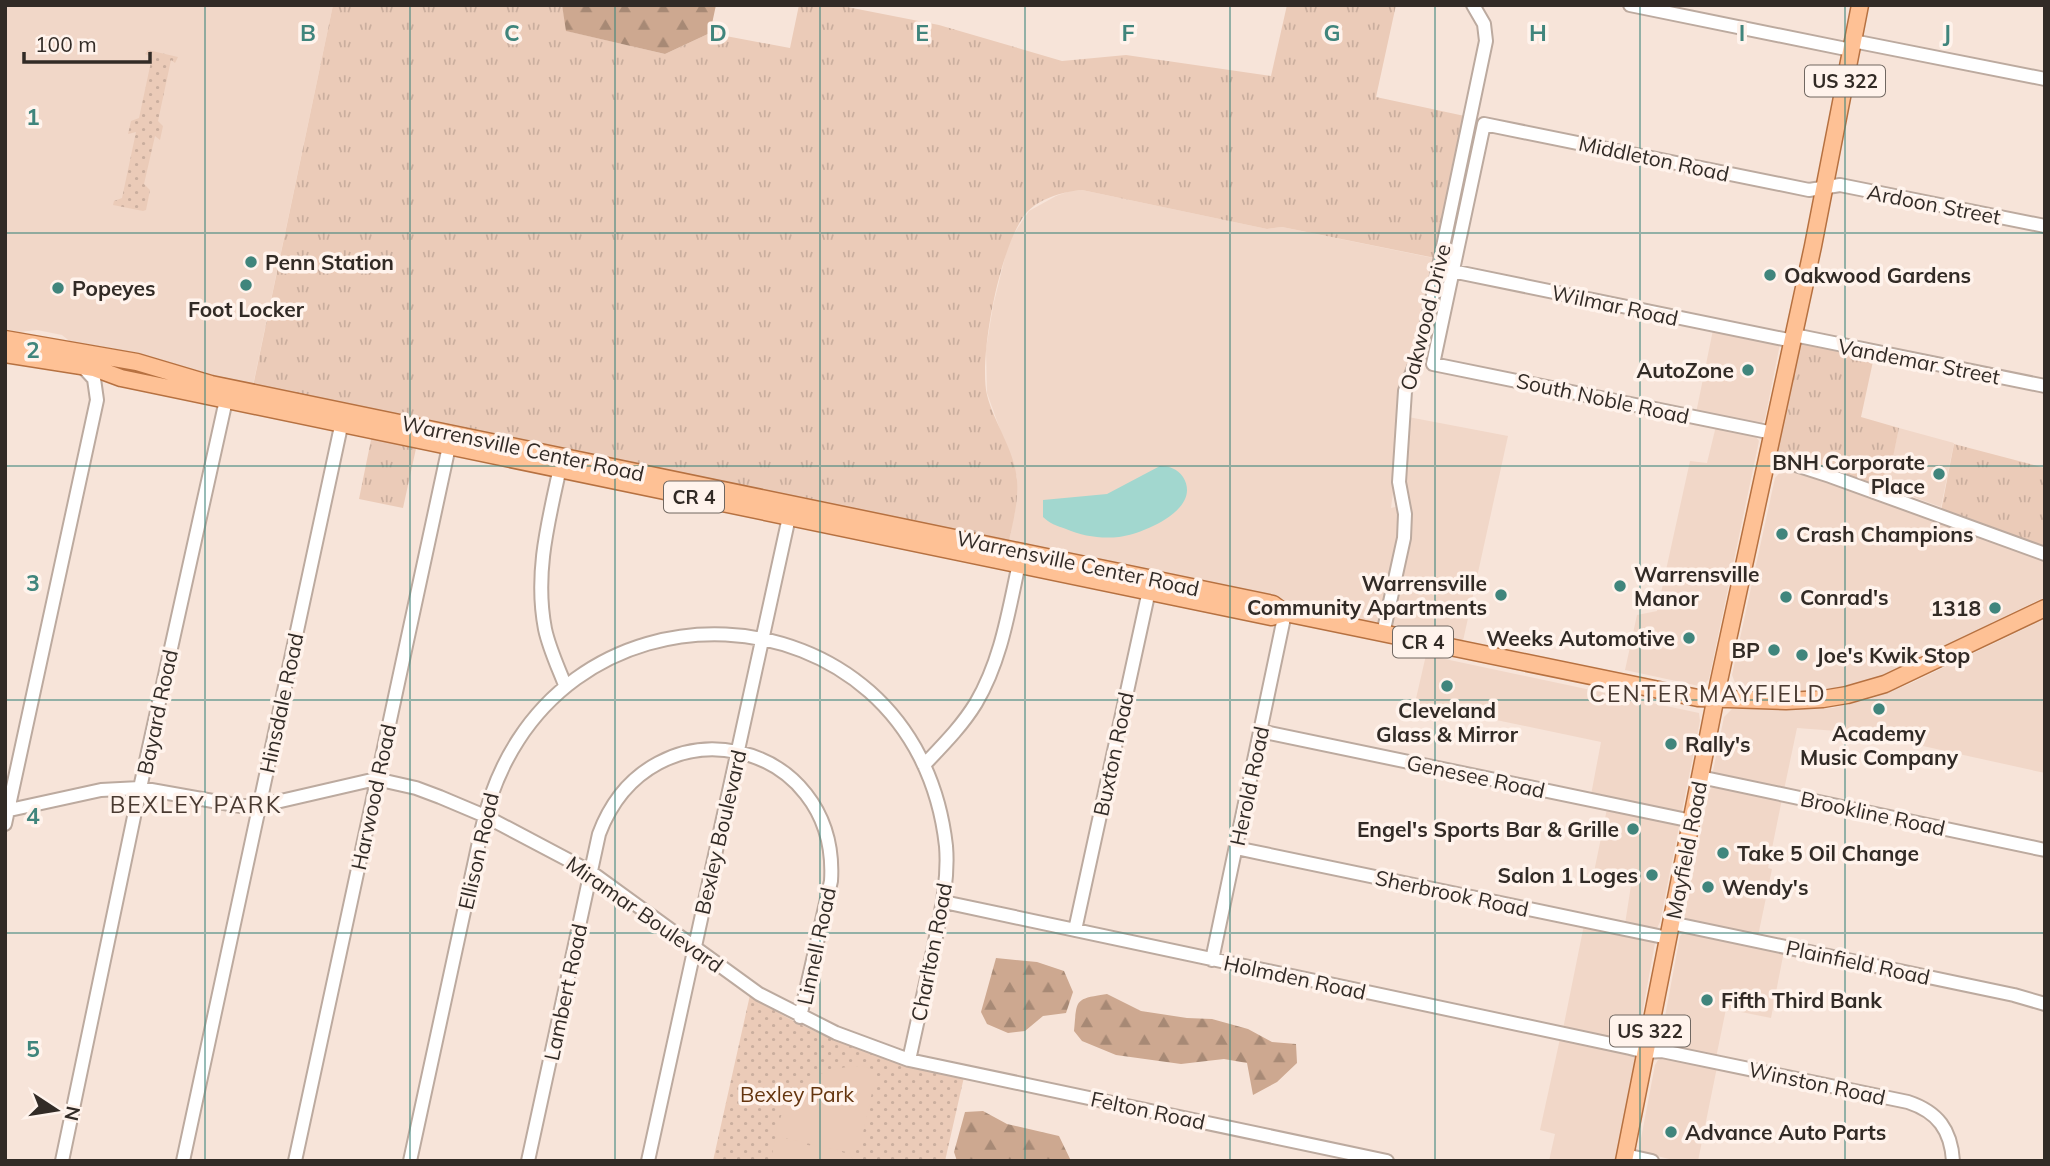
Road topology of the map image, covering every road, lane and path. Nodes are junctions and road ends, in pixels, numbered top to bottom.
1 (1474, 5) edge
2 (1630, 5) edge
3 (1860, 5) edge
4 (1852, 45) junction
5 (2045, 79) edge
6 (1824, 187) junction
7 (2045, 226) edge
8 (1438, 268) junction
9 (1453, 272) junction
10 (5, 338) edge
11 (1793, 338) junction
12 (5, 354) edge
13 (81, 365) junction
14 (121, 378) junction
15 (2045, 386) edge
16 (227, 394) junction
17 (97, 400) junction
18 (343, 417) junction
19 (1773, 433) junction
20 (450, 439) junction
21 (1768, 456) junction
22 (561, 463) junction
23 (790, 510) junction
24 (2045, 554) edge
25 (1020, 558) junction
26 (1150, 585) junction
27 (2045, 608) edge
28 (1286, 613) junction
29 (1383, 634) junction
30 (761, 640) junction
31 (565, 685) junction
32 (1716, 698) junction
33 (1260, 731) junction
34 (738, 751) junction
35 (924, 765) junction
36 (1700, 778) junction
37 (376, 779) junction
38 (140, 788) junction
39 (259, 806) junction
40 (6, 816) edge
41 (485, 816) junction
42 (1692, 821) junction
43 (1236, 848) junction
44 (2045, 850) edge
45 (591, 872) junction
46 (944, 902) junction
47 (1075, 930) junction
48 (1670, 930) junction
49 (694, 945) junction
50 (1212, 960) junction
51 (2045, 1004) edge
52 (800, 1017) junction
53 (1646, 1052) junction
54 (909, 1060) junction
55 (1625, 1158) edge
56 (62, 1161) edge
57 (183, 1161) edge
58 (295, 1161) edge
59 (410, 1161) edge
60 (528, 1161) edge
61 (648, 1161) edge
62 (1387, 1161) edge
63 (1652, 1161) edge
64 (1954, 1161) edge

1 - 8 street, Oakwood Drive
2 - 4 street
3 - 4 main road, Mayfield Road / US 322
4 - 5 street
4 - 6 main road, Mayfield Road / US 322
6 - 7 street, Ardoon Street
6 - 9 street, Middleton Road
6 - 11 main road, Mayfield Road / US 322
8 - 9 street, Wilmar Road
8 - 29 street, Oakwood Drive
9 - 11 street, Wilmar Road
9 - 19 street, South Noble Road
10 - 16 main road, Warrensville Center Road / CR 4
11 - 15 street, Vandemar Street
11 - 19 main road, Mayfield Road / US 322
12 - 13 main road, Warrensville Center Road / CR 4
13 - 14 main road, Warrensville Center Road / CR 4
13 - 17 street
14 - 16 main road, Warrensville Center Road / CR 4
14 - 17 street
16 - 18 main road, Warrensville Center Road / CR 4
16 - 38 street, Bayard Road
17 - 40 street
18 - 20 main road, Warrensville Center Road / CR 4
18 - 39 street, Hinsdale Road
19 - 21 main road, Mayfield Road / US 322
20 - 22 main road, Warrensville Center Road / CR 4
20 - 37 street, Harwood Road
21 - 24 street
21 - 32 main road, Mayfield Road / US 322
22 - 23 main road, Warrensville Center Road / CR 4
22 - 31 street
23 - 25 main road, Warrensville Center Road / CR 4
23 - 30 street, Bexley Boulevard
25 - 26 main road, Warrensville Center Road / CR 4
25 - 35 street
26 - 28 main road, Warrensville Center Road / CR 4
26 - 47 street, Buxton Road
27 - 32 main road, Warrensville Center Road
28 - 29 main road, Warrensville Center Road / CR 4
28 - 33 street, Herold Road
29 - 32 main road, Warrensville Center Road / CR 4
30 - 31 street, Ellison Road
30 - 34 street, Bexley Boulevard
30 - 35 street, Charlton Road
31 - 41 street, Ellison Road
32 - 36 main road, Mayfield Road / US 322
33 - 42 street, Genesee Road
33 - 43 street, Herold Road
34 - 45 street, Lambert Road
34 - 49 street, Bexley Boulevard
34 - 52 street, Linnell Road
35 - 46 street, Charlton Road
36 - 42 main road, Mayfield Road / US 322
36 - 44 street, Brookline Road
37 - 39 street, Miramar Boulevard
37 - 41 street, Miramar Boulevard
37 - 58 street, Harwood Road
38 - 39 street, Miramar Boulevard
38 - 40 street, Miramar Boulevard
38 - 56 street, Bayard Road
39 - 57 street, Hinsdale Road
41 - 45 street, Miramar Boulevard
41 - 59 street, Ellison Road
42 - 48 main road, Mayfield Road / US 322
43 - 48 street, Sherbrook Road
43 - 50 street, Herold Road
45 - 49 street, Miramar Boulevard
45 - 60 street, Lambert Road
46 - 47 street, Holmden Road
46 - 54 street, Charlton Road
47 - 50 street, Holmden Road
48 - 51 street, Plainfield Road
48 - 53 main road, Mayfield Road / US 322
49 - 52 street, Miramar Boulevard
49 - 61 street, Bexley Boulevard
50 - 53 street, Holmden Road
52 - 54 street, Miramar Boulevard
53 - 55 main road, Mayfield Road / US 322
53 - 64 street, Winston Road
54 - 62 street, Felton Road
55 - 63 street

